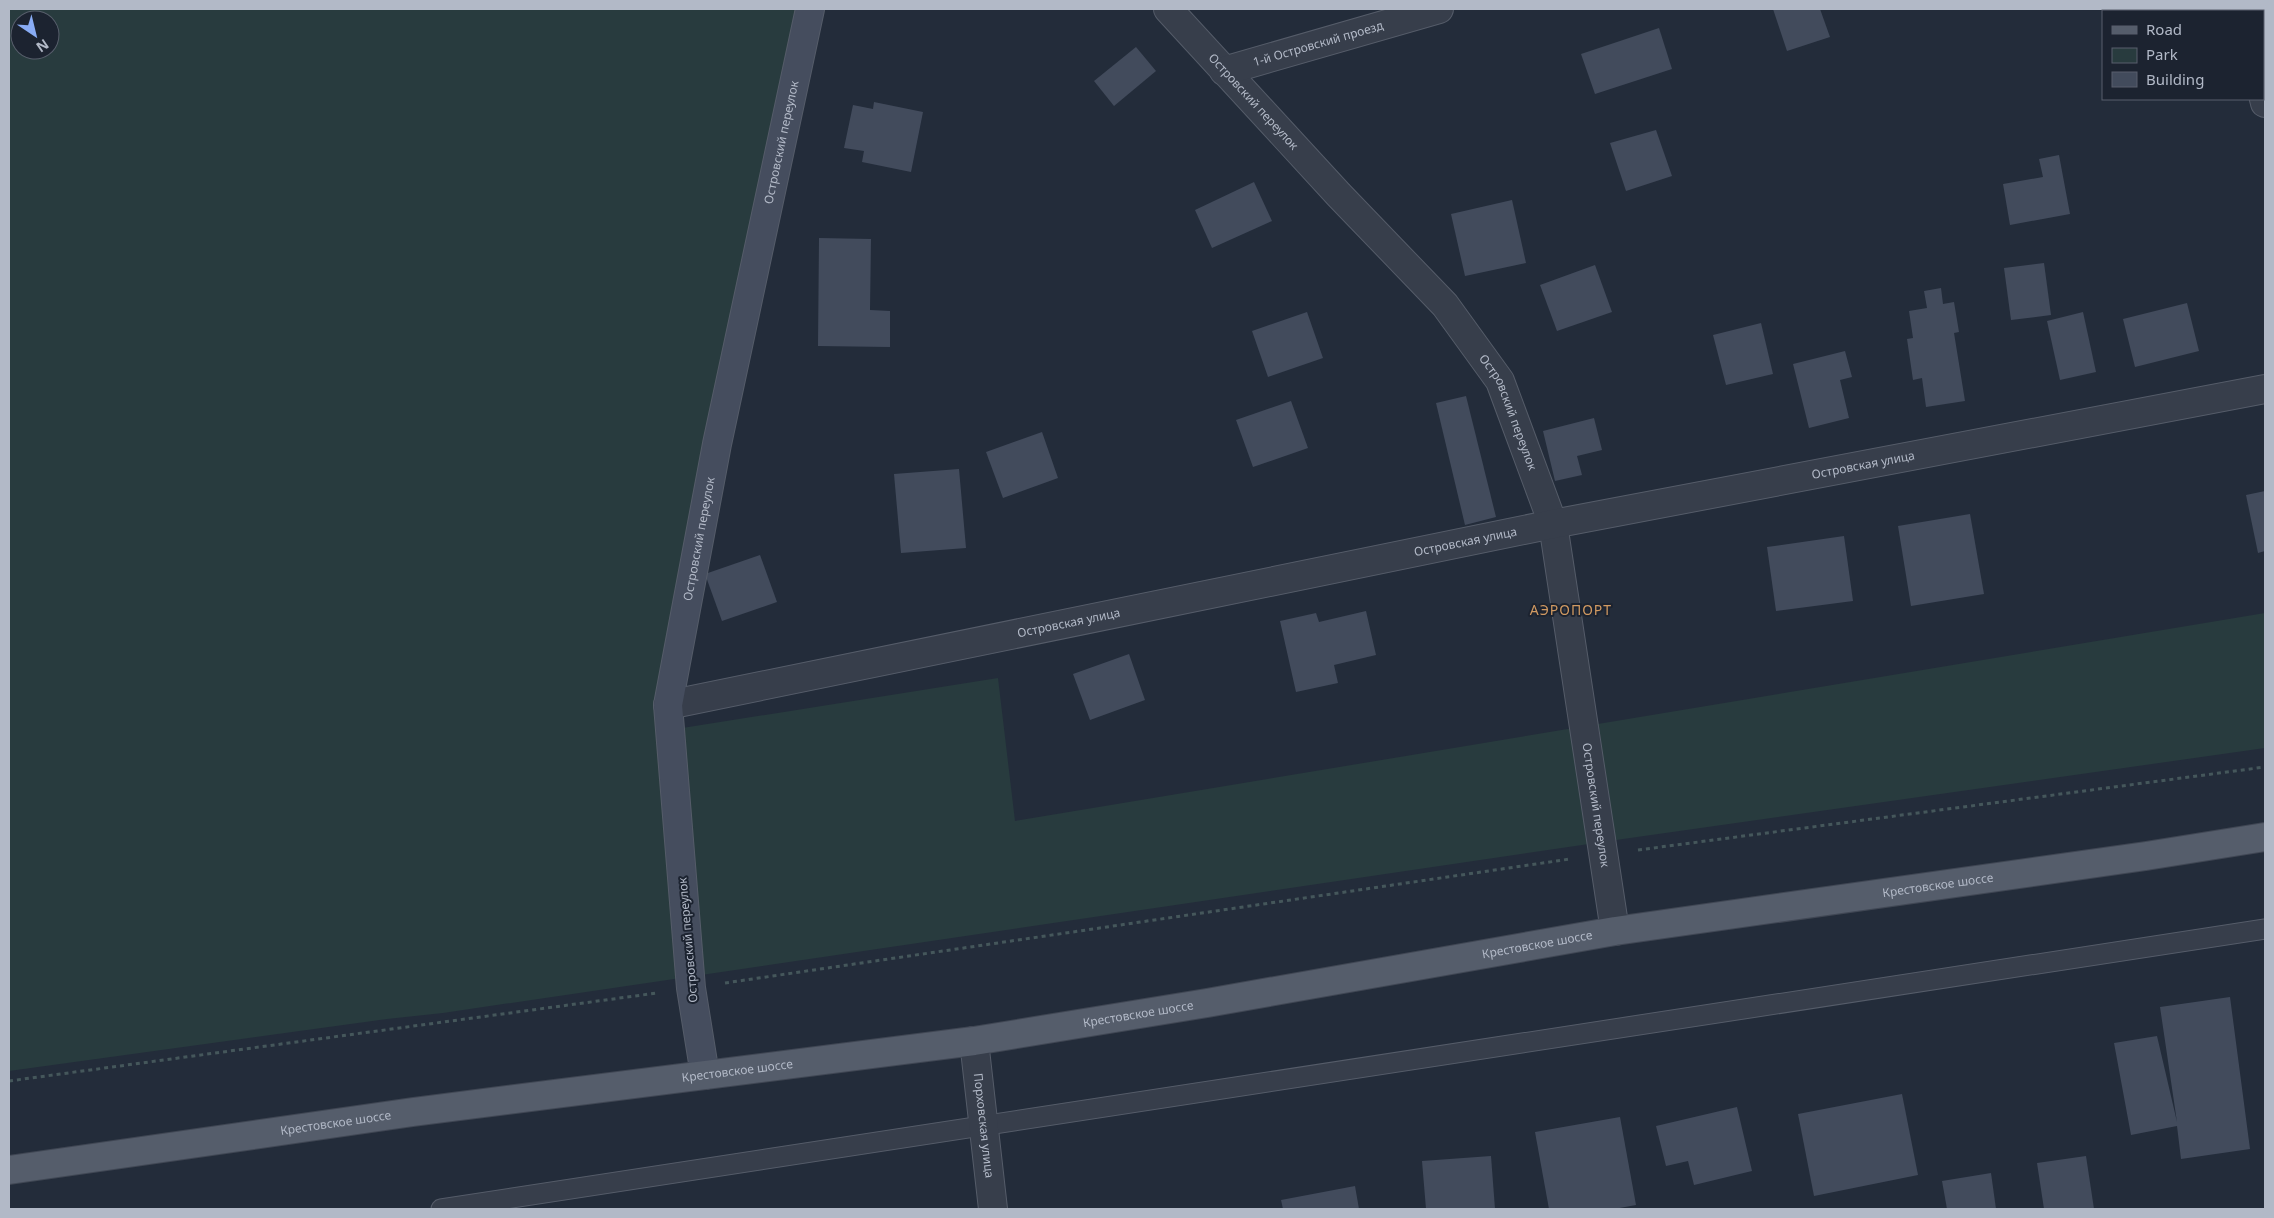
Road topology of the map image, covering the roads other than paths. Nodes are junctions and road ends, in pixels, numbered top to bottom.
1 (810, 9) edge
2 (1168, 9) edge
3 (1439, 9) edge
4 (1224, 71) junction
5 (2265, 389) edge
6 (1553, 524) junction
7 (668, 705) junction
8 (2265, 837) edge
9 (2265, 929) edge
10 (1615, 931) junction
11 (974, 1041) junction
12 (705, 1075) junction
13 (985, 1126) junction
14 (9, 1170) edge
15 (441, 1209) edge
16 (993, 1209) edge

1 - 7 street, Островский переулок
2 - 4 street, Островский переулок
3 - 4 street, 1-й Островский проезд
4 - 6 street, Островский переулок
5 - 6 street, Островская улица
6 - 7 street, Островская улица
6 - 10 street, Островский переулок
7 - 12 street, Островский переулок
8 - 10 main road, Крестовское шоссе
9 - 13 lane
10 - 11 main road, Крестовское шоссе
11 - 12 main road, Крестовское шоссе
11 - 13 street, Порховская улица
12 - 14 main road, Крестовское шоссе
13 - 15 lane
13 - 16 street, Порховская улица

